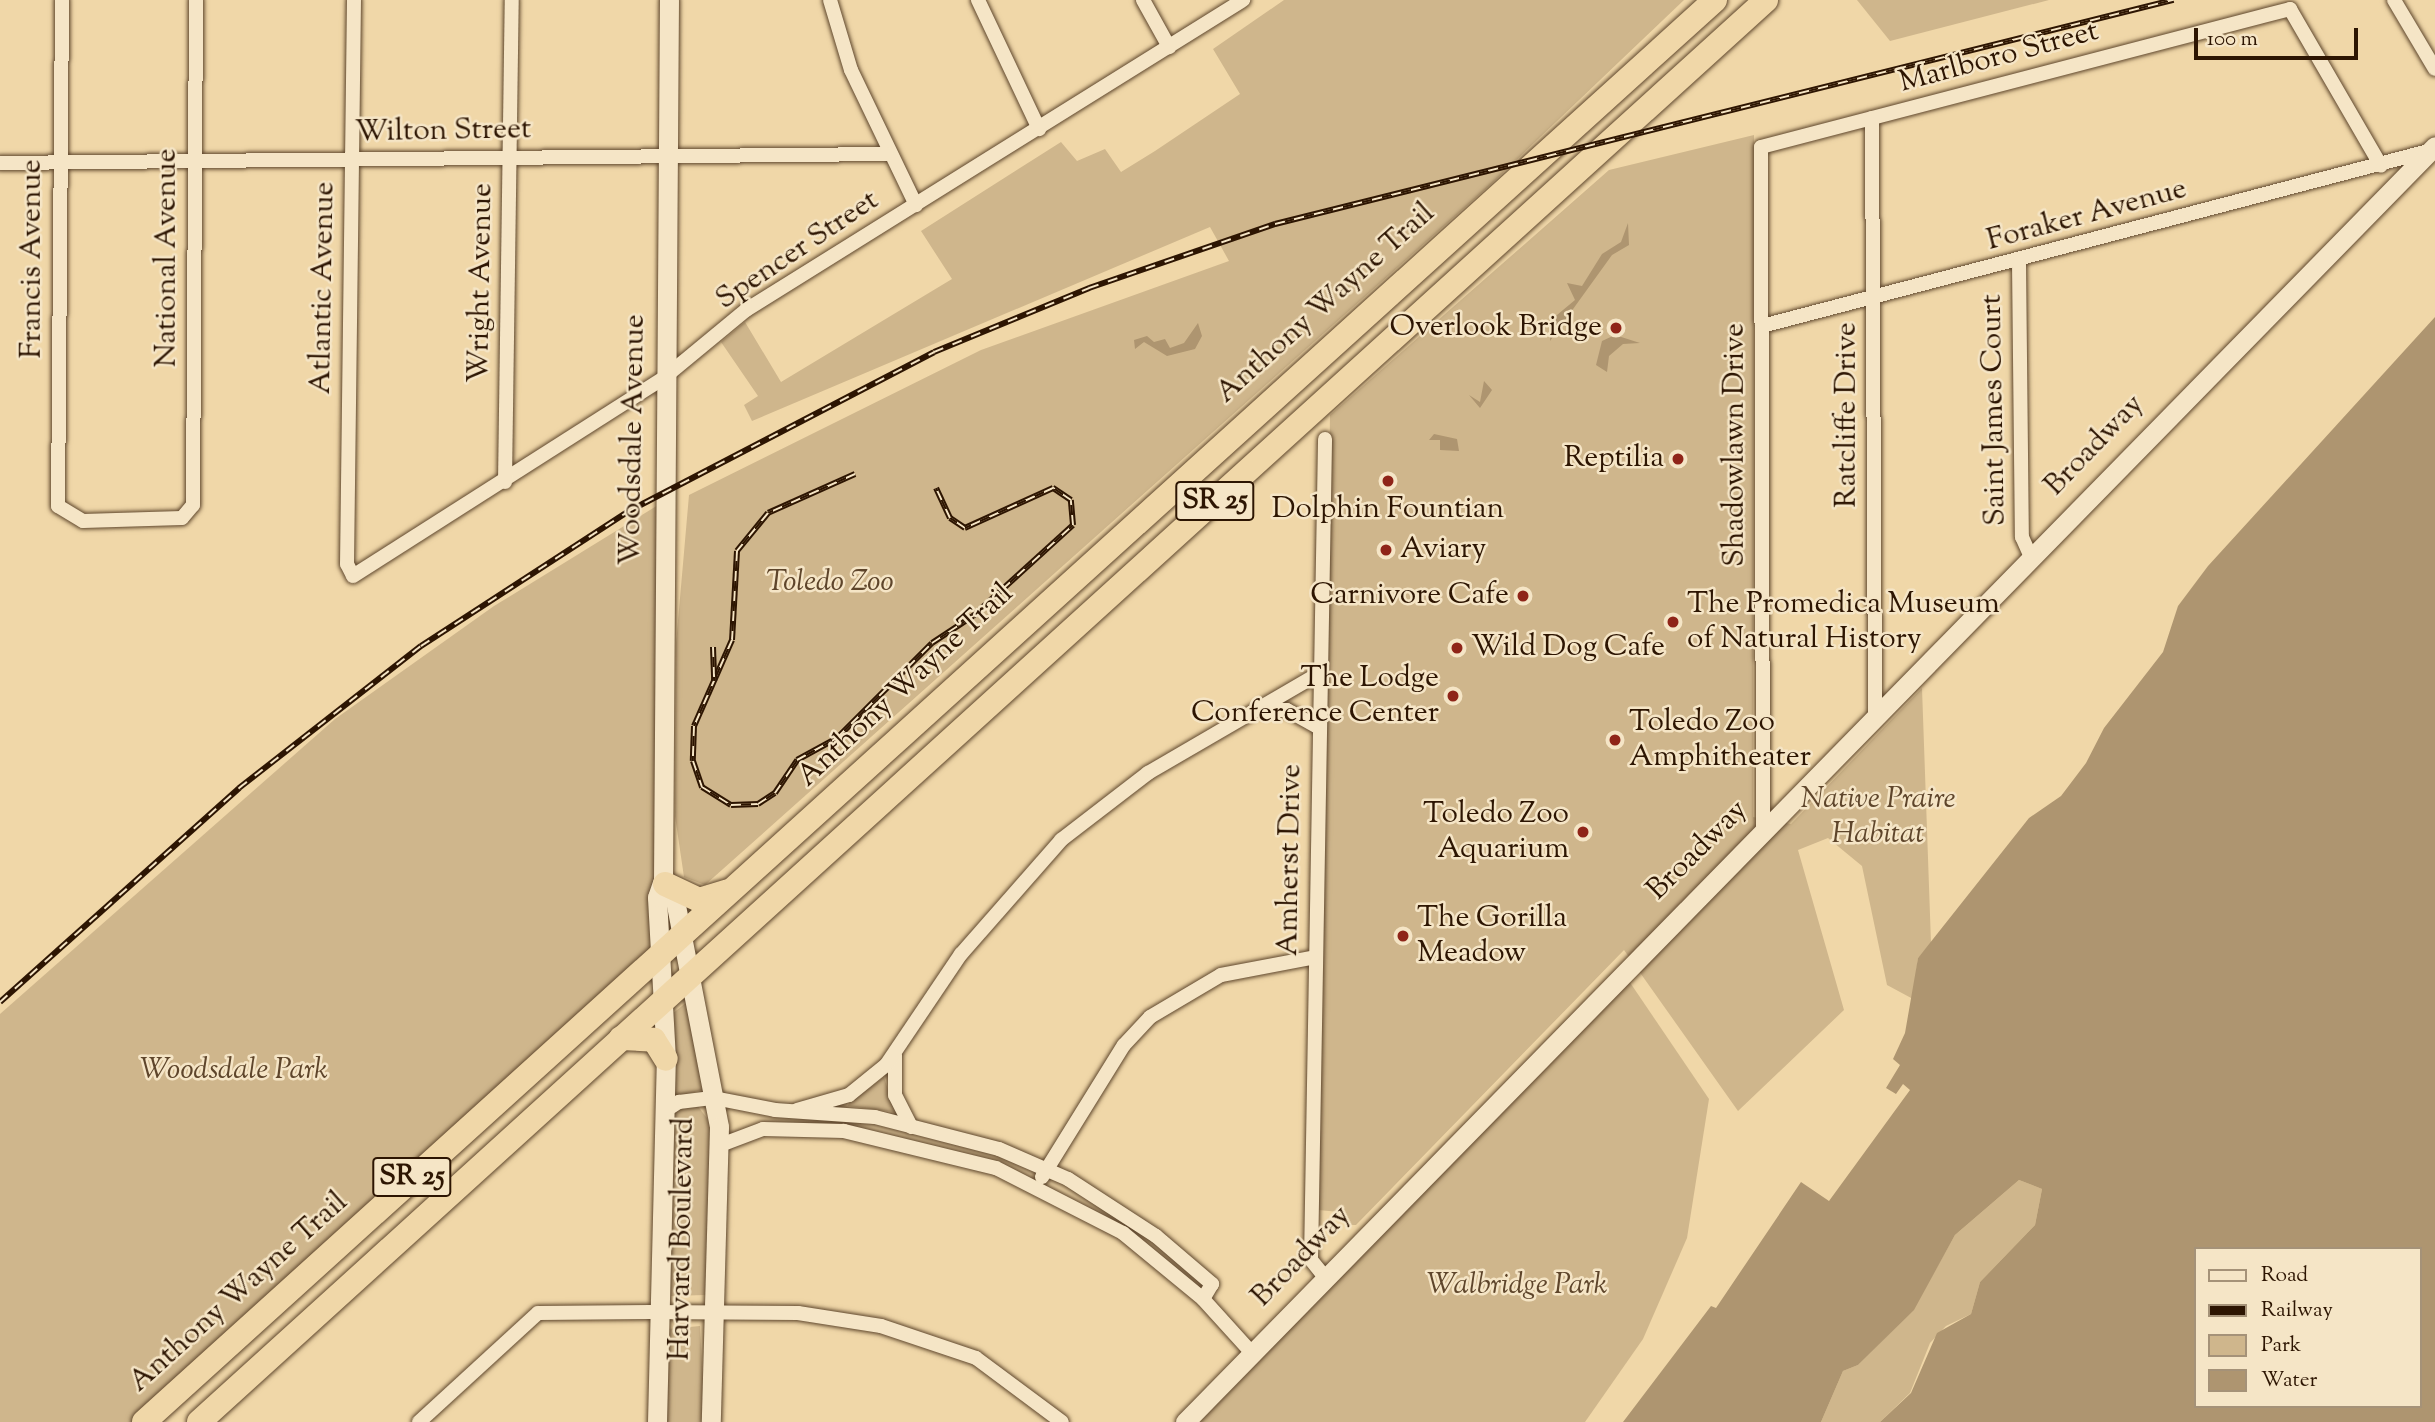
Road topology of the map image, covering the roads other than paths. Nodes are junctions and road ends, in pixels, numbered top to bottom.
1 (62, 0) edge
2 (196, 0) edge
3 (354, 0) edge
4 (512, 0) edge
5 (669, 0) edge
6 (830, 0) edge
7 (978, 0) edge
8 (1143, 0) edge
9 (1242, 0) edge
10 (1715, 0) edge
11 (1766, 0) edge
12 (2394, 0) edge
13 (1169, 47) junction
14 (2435, 69) edge
15 (1872, 118) junction
16 (1039, 129) junction
17 (1761, 147) joint
18 (2430, 149) edge
19 (887, 154) junction
20 (667, 157) junction
21 (510, 158) junction
22 (352, 160) junction
23 (60, 162) junction
24 (194, 162) junction
25 (0, 163) edge
26 (2381, 166) junction
27 (916, 205) junction
28 (2019, 262) junction
29 (1874, 297) junction
30 (1762, 326) junction
31 (665, 377) junction
32 (1325, 439) dead end
33 (505, 482) junction
34 (66, 515) joint
35 (2030, 555) junction
36 (353, 576) joint
37 (1320, 673) junction
38 (1263, 710) junction
39 (1875, 712) junction
40 (1319, 728) junction
41 (808, 819) junction
42 (1763, 827) junction
43 (664, 882) junction
44 (732, 889) junction
45 (682, 935) junction
46 (658, 954) junction
47 (1315, 957) junction
48 (688, 968) junction
49 (662, 1001) junction
50 (621, 1038) junction
51 (895, 1054) junction
52 (666, 1059) junction
53 (714, 1098) junction
54 (793, 1110) junction
55 (665, 1111) junction
56 (912, 1124) junction
57 (788, 1128) junction
58 (908, 1142) junction
59 (718, 1146) junction
60 (1046, 1169) junction
61 (1038, 1185) junction
62 (1324, 1276) junction
63 (1203, 1299) junction
64 (659, 1312) junction
65 (712, 1312) junction
66 (1252, 1353) junction
67 (144, 1422) edge
68 (199, 1422) edge
69 (419, 1422) edge
70 (657, 1422) edge
71 (711, 1422) edge
72 (1062, 1422) edge
73 (1185, 1422) edge

1 - 23 street, Francis Avenue
2 - 24 street, National Avenue
3 - 22 street, Atlantic Avenue
4 - 21 street, Wright Avenue
5 - 20 street, Woodsdale Avenue
6 - 19 street
7 - 16 street
8 - 13 street
9 - 13 street, Spencer Street
10 - 41 highway, Anthony Wayne Trail / SR 25
11 - 48 highway, SR 25
12 - 14 street
13 - 16 street, Spencer Street
15 - 17 street, Marlboro Street
15 - 26 street, Marlboro Street
15 - 29 street, Ratcliffe Drive
16 - 27 street, Spencer Street
17 - 30 street, Shadowlawn Drive
18 - 26 street, Foraker Avenue
18 - 35 street, Broadway
19 - 20 street, Wilton Street
19 - 27 street
20 - 21 street, Wilton Street
20 - 31 street, Woodsdale Avenue
21 - 22 street, Wilton Street
21 - 33 street, Wright Avenue
22 - 24 street, Wilton Street
22 - 36 street, Atlantic Avenue
23 - 24 street, Wilton Street
23 - 25 street, Wilton Street
23 - 34 street, Francis Avenue
24 - 34 street, National Avenue
26 - 28 street, Foraker Avenue
27 - 31 street, Spencer Street
28 - 29 street, Foraker Avenue
28 - 35 street, Saint James Court
29 - 30 street, Foraker Avenue
29 - 39 street, Ratcliffe Drive
30 - 42 street, Shadowlawn Drive
31 - 33 street, Spencer Street
31 - 43 street, Woodsdale Avenue
32 - 37 street, Amherst Drive
33 - 36 street, Spencer Street
35 - 39 street, Broadway
37 - 38 street
37 - 40 street, Amherst Drive
38 - 40 street
38 - 51 street
39 - 42 street, Broadway
40 - 47 street, Amherst Drive
41 - 44 highway, Anthony Wayne Trail / SR 25
41 - 48 highway
42 - 62 street, Broadway
43 - 44 highway
43 - 45 street, Woodsdale Avenue
43 - 46 street, Woodsdale Avenue
44 - 45 highway, Anthony Wayne Trail / SR 25
45 - 46 highway, Anthony Wayne Trail / SR 25
45 - 48 street, Woodsdale Avenue
46 - 49 street, Woodsdale Avenue
46 - 67 highway, Anthony Wayne Trail / SR 25
47 - 60 street
47 - 62 street, Amherst Drive
48 - 49 highway, SR 25
48 - 53 street, Harvard Boulevard
49 - 50 highway, SR 25
49 - 52 street, Harvard Boulevard
50 - 52 highway
50 - 68 highway, SR 25
51 - 54 street
51 - 56 street
52 - 55 street, Harvard Boulevard
53 - 54 street
53 - 55 street
53 - 59 street, Harvard Boulevard
54 - 56 street
54 - 57 street
55 - 64 street, Harvard Boulevard
56 - 58 street
56 - 60 street
57 - 58 street
57 - 59 street
58 - 61 street
59 - 65 street, Harvard Boulevard
60 - 61 street
60 - 63 street
61 - 63 street
62 - 66 street, Broadway
63 - 66 street
64 - 65 street
64 - 69 street
64 - 70 street, Harvard Boulevard
65 - 71 street, Harvard Boulevard
65 - 72 street
66 - 73 street, Broadway

